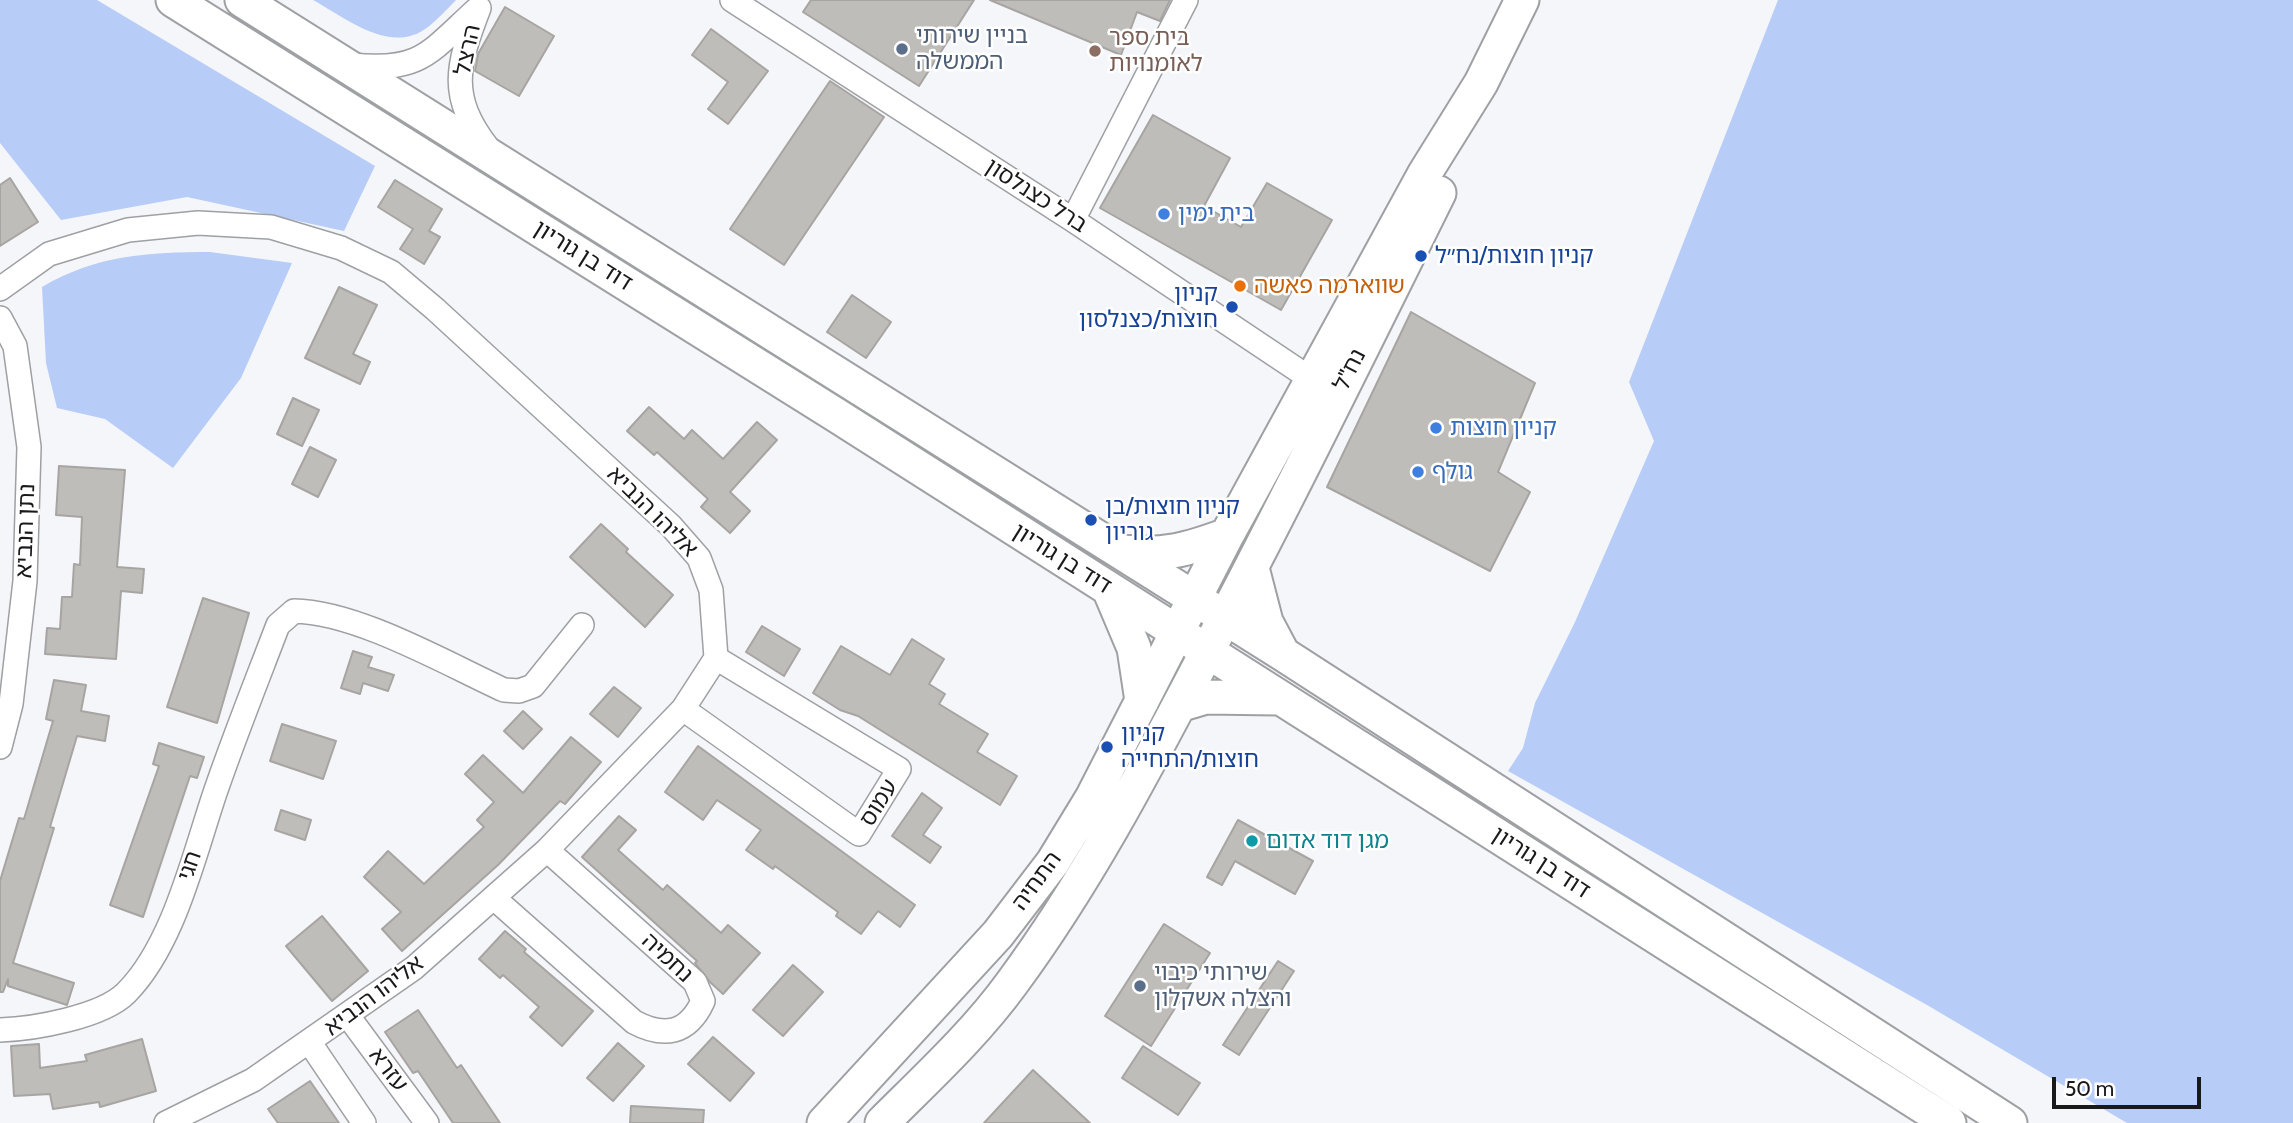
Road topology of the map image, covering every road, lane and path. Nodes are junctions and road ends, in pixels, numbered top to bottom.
1 (173, 0) edge
2 (242, 0) edge
3 (732, 0) edge
4 (1186, 0) edge
5 (1522, 0) edge
6 (482, 4) edge
7 (349, 65) junction
8 (502, 165) junction
9 (1073, 220) junction
10 (0, 289) edge
11 (0, 318) edge
12 (1324, 388) junction
13 (1227, 535) junction
14 (1120, 552) junction
15 (1252, 568) junction
16 (1109, 589) junction
17 (1195, 599) junction
18 (1225, 618) junction
19 (582, 625) dead end
20 (1178, 632) junction
21 (1208, 651) junction
22 (1283, 654) junction
23 (716, 658) junction
24 (1282, 698) junction
25 (1142, 701) junction
26 (1179, 705) junction
27 (683, 709) junction
28 (0, 747) edge
29 (547, 850) junction
30 (495, 899) junction
31 (348, 1016) junction
32 (0, 1030) edge
33 (310, 1043) junction
34 (166, 1123) edge
35 (364, 1123) edge
36 (427, 1123) edge
37 (824, 1123) edge
38 (882, 1123) edge
39 (1949, 1123) edge
40 (2010, 1123) edge

1 - 16 main road, דוד בן גוריון
2 - 7 main road, דוד בן גוריון
3 - 9 street, ברל כצנלסון
4 - 9 street
5 - 12 main road, נח"ל
6 - 7 street, הרצל
6 - 8 street, הרצל
7 - 8 main road, דוד בן גוריון
8 - 14 main road, דוד בן גוריון
9 - 12 street, ברל כצנלסון
10 - 23 street, אליהו הנביא
11 - 28 street, נתן הנביא
12 - 13 main road, נח"ל
12 - 15 main road, נח"ל
13 - 14 main road
13 - 17 main road, נח"ל
14 - 17 main road, דוד בן גוריון
15 - 18 main road, נח"ל
15 - 22 main road
16 - 20 main road, דוד בן גוריון
16 - 25 main road
17 - 18 main road, דוד בן גוריון
17 - 20 main road, התחיה
18 - 21 main road, נח"ל
18 - 22 main road, דוד בן גוריון
19 - 32 street, חגי
20 - 21 main road, דוד בן גוריון
20 - 25 main road, התחיה
21 - 24 main road, דוד בן גוריון
21 - 26 main road, התחיה
22 - 40 main road, דוד בן גוריון
23 - 27 street, אליהו הנביא
23 - 27 street, עמוס
24 - 26 main road
24 - 39 main road, דוד בן גוריון
25 - 37 main road, התחיה
26 - 38 main road, התחיה
27 - 29 street, אליהו הנביא
29 - 30 street, אליהו הנביא
29 - 30 street, נחמיה
30 - 31 street, אליהו הנביא
31 - 33 street, אליהו הנביא
31 - 36 street, עזרא
33 - 34 street, אליהו הנביא
33 - 35 street

